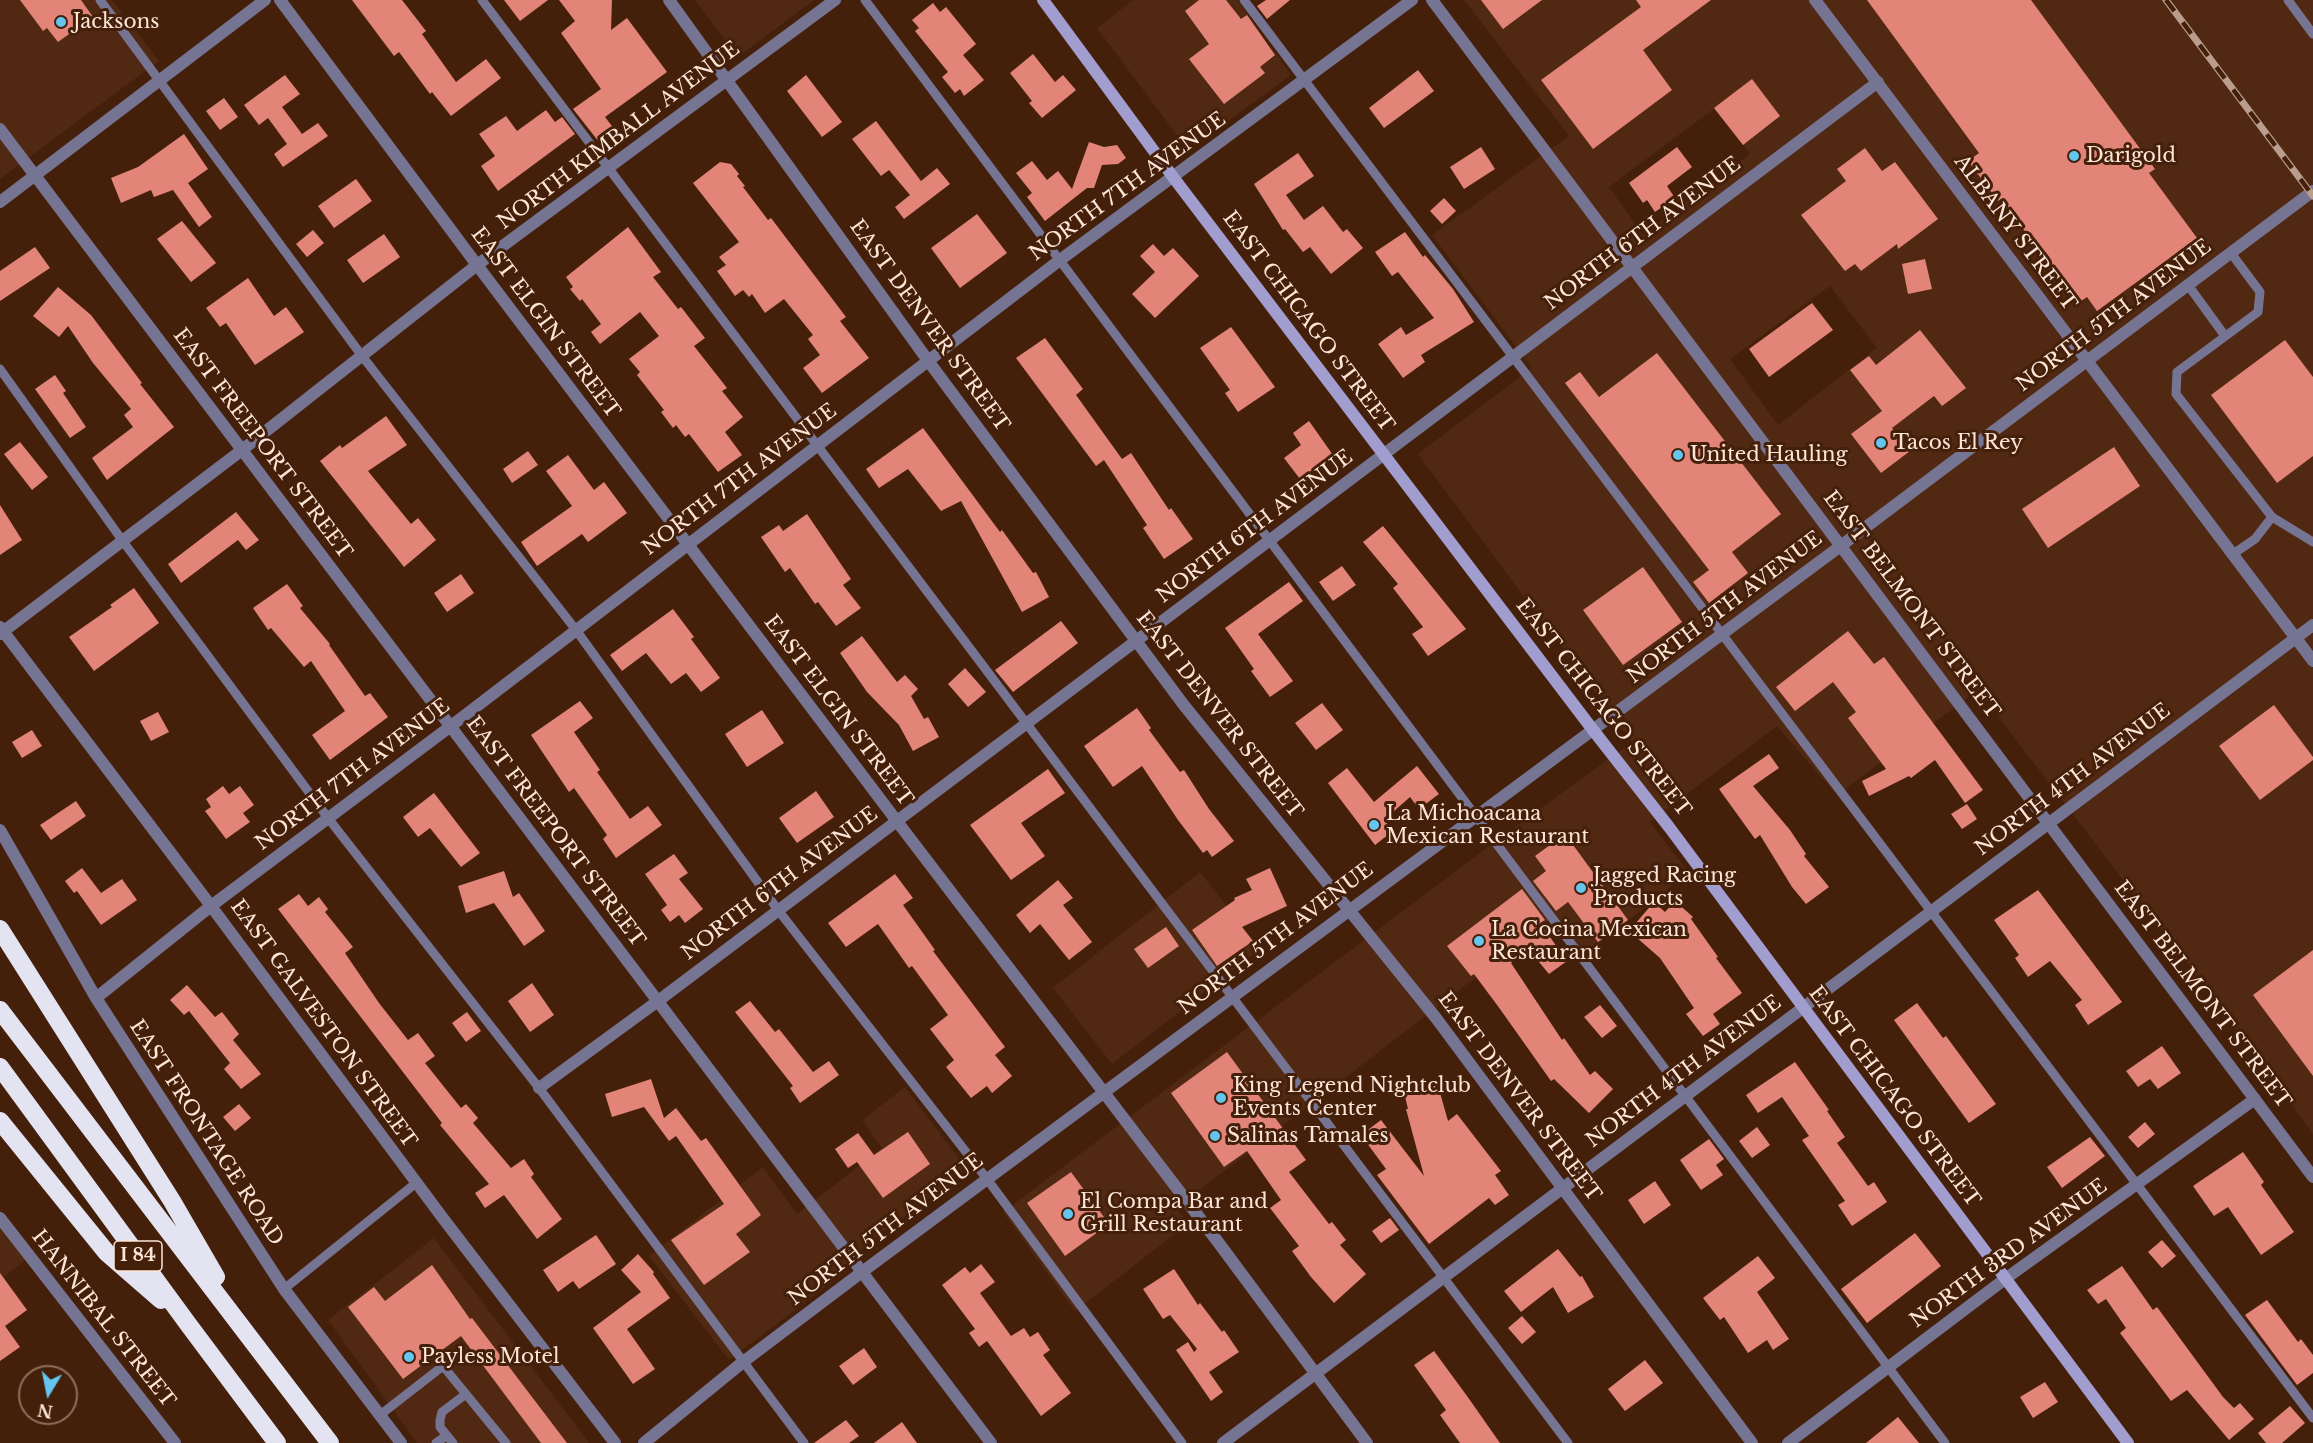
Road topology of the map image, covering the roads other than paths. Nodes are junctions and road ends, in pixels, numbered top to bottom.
1 (100, 0) edge
2 (266, 0) edge
3 (280, 0) edge
4 (482, 0) edge
5 (669, 0) edge
6 (835, 0) edge
7 (865, 0) edge
8 (1042, 0) edge
9 (1244, 0) edge
10 (1412, 0) edge
11 (1432, 0) edge
12 (1815, 0) edge
13 (2288, 0) edge
14 (2313, 34) edge
15 (728, 80) junction
16 (1305, 81) junction
17 (1878, 82) junction
18 (159, 83) junction
19 (0, 129) edge
20 (608, 168) junction
21 (35, 176) junction
22 (1173, 177) junction
23 (2312, 192) edge
24 (0, 202) edge
25 (2231, 253) junction
26 (1060, 260) junction
27 (477, 265) junction
28 (1632, 266) junction
29 (2188, 285) junction
30 (2225, 336) junction
31 (362, 356) junction
32 (1512, 356) junction
33 (2087, 361) junction
34 (929, 362) junction
35 (0, 369) edge
36 (818, 446) junction
37 (242, 450) junction
38 (1385, 454) junction
39 (2272, 517) junction
40 (1269, 539) junction
41 (122, 540) junction
42 (2313, 542) edge
43 (688, 544) junction
44 (1842, 545) junction
45 (2233, 554) junction
46 (2313, 625) edge
47 (576, 630) junction
48 (1, 631) edge
49 (1722, 634) junction
50 (2296, 637) junction
51 (1135, 640) junction
52 (2313, 661) edge
53 (1026, 722) junction
54 (451, 726) junction
55 (1593, 730) junction
56 (1476, 816) junction
57 (328, 818) junction
58 (896, 820) junction
59 (2049, 823) junction
60 (0, 830) edge
61 (212, 906) junction
62 (1348, 909) junction
63 (778, 910) junction
64 (1931, 911) junction
65 (0, 929) edge
66 (1232, 996) junction
67 (96, 998) junction
68 (658, 1001) junction
69 (1803, 1007) junction
70 (0, 1010) edge
71 (0, 1067) edge
72 (539, 1088) junction
73 (1102, 1092) junction
74 (1685, 1096) junction
75 (2255, 1099) junction
76 (0, 1121) edge
77 (2313, 1177) edge
78 (987, 1179) junction
79 (416, 1183) junction
80 (2137, 1184) junction
81 (1564, 1187) junction
82 (0, 1218) edge
83 (862, 1272) junction
84 (1443, 1278) junction
85 (2006, 1280) junction
86 (284, 1289) junction
87 (188, 1324) junction
88 (249, 1335) junction
89 (743, 1362) junction
90 (1889, 1367) junction
91 (1316, 1374) junction
92 (466, 1394) junction
93 (380, 1415) junction
94 (2313, 1418) edge
95 (449, 1439) edge
96 (175, 1443) edge
97 (277, 1443) edge
98 (330, 1443) edge
99 (401, 1443) edge
100 (436, 1443) edge
101 (506, 1443) edge
102 (615, 1443) edge
103 (644, 1443) edge
104 (804, 1443) edge
105 (991, 1443) edge
106 (1182, 1443) edge
107 (1223, 1443) edge
108 (1367, 1443) edge
109 (1568, 1443) edge
110 (1752, 1443) edge
111 (1788, 1443) edge
112 (1945, 1443) edge
113 (2128, 1443) edge

1 - 18 lane
2 - 18 street
3 - 27 street, EAST ELGIN STREET
4 - 20 lane
5 - 15 street, EAST DENVER STREET
6 - 15 street, NORTH KIMBALL AVENUE
7 - 26 lane
8 - 22 street, EAST CHICAGO STREET
9 - 16 lane
10 - 16 street, NORTH 7TH AVENUE
11 - 28 street, EAST BELMONT STREET
12 - 17 street, ALBANY STREET
13 - 14 lane
15 - 20 street, NORTH KIMBALL AVENUE
15 - 34 street, EAST DENVER STREET
16 - 22 street, NORTH 7TH AVENUE
16 - 32 lane
17 - 28 street, NORTH 6TH AVENUE
17 - 33 street, ALBANY STREET
18 - 21 street
18 - 31 lane
19 - 21 street, EAST FREEPORT STREET
20 - 27 street, NORTH KIMBALL AVENUE
20 - 36 lane
21 - 24 street
21 - 37 street, EAST FREEPORT STREET
22 - 26 street, NORTH 7TH AVENUE
22 - 38 street, EAST CHICAGO STREET
23 - 25 street, NORTH 5TH AVENUE
25 - 29 street, NORTH 5TH AVENUE
25 - 30 lane
26 - 34 street, NORTH 7TH AVENUE
26 - 40 lane
27 - 31 street, NORTH KIMBALL AVENUE
27 - 43 street, EAST ELGIN STREET
28 - 32 street, NORTH 6TH AVENUE
28 - 44 street, EAST BELMONT STREET
29 - 30 lane
29 - 33 street, NORTH 5TH AVENUE
30 - 39 lane
31 - 37 street, NORTH KIMBALL AVENUE
31 - 47 lane
32 - 38 street, NORTH 6TH AVENUE
32 - 49 lane
33 - 44 street, NORTH 5TH AVENUE
33 - 45 street, ALBANY STREET
34 - 36 street, NORTH 7TH AVENUE
34 - 51 street, EAST DENVER STREET
35 - 41 lane
36 - 43 street, NORTH 7TH AVENUE
36 - 53 lane
37 - 41 street, NORTH KIMBALL AVENUE
37 - 54 street, EAST FREEPORT STREET
38 - 40 street, NORTH 6TH AVENUE
38 - 55 street, EAST CHICAGO STREET
39 - 42 lane
39 - 45 lane
40 - 51 street, NORTH 6TH AVENUE
40 - 56 lane
41 - 48 street, NORTH KIMBALL AVENUE
41 - 57 lane
43 - 47 street, NORTH 7TH AVENUE
43 - 58 street, EAST ELGIN STREET
44 - 49 street, NORTH 5TH AVENUE
44 - 59 street, EAST BELMONT STREET
45 - 50 street, ALBANY STREET
46 - 50 street, NORTH 4TH AVENUE
47 - 54 street, NORTH 7TH AVENUE
47 - 63 lane
48 - 61 street, EAST GALVESTON STREET
49 - 55 street, NORTH 5TH AVENUE
49 - 64 lane
50 - 52 street, ALBANY STREET
50 - 59 street, NORTH 4TH AVENUE
51 - 53 street, NORTH 6TH AVENUE
51 - 62 street, EAST DENVER STREET
53 - 58 street, NORTH 6TH AVENUE
53 - 66 lane
54 - 57 street, NORTH 7TH AVENUE
54 - 68 street, EAST FREEPORT STREET
55 - 56 street, NORTH 5TH AVENUE
55 - 69 street, EAST CHICAGO STREET
56 - 62 street, NORTH 5TH AVENUE
56 - 74 lane
57 - 61 street, NORTH 7TH AVENUE
57 - 72 lane
58 - 63 street, NORTH 6TH AVENUE
58 - 73 street, EAST ELGIN STREET
59 - 64 street, NORTH 4TH AVENUE
59 - 75 street, EAST BELMONT STREET
60 - 67 street, EAST FRONTAGE ROAD
61 - 67 street, NORTH 7TH AVENUE
61 - 79 street, EAST GALVESTON STREET
62 - 66 street, NORTH 5TH AVENUE
62 - 81 street, EAST DENVER STREET
63 - 68 street, NORTH 6TH AVENUE
63 - 78 lane
64 - 69 street, NORTH 4TH AVENUE
64 - 80 lane
65 - 88 highway
66 - 73 street, NORTH 5TH AVENUE
66 - 84 lane
67 - 86 street, EAST FRONTAGE ROAD
68 - 72 street, NORTH 6TH AVENUE
68 - 83 street, EAST FREEPORT STREET
69 - 74 street, NORTH 4TH AVENUE
69 - 85 street, EAST CHICAGO STREET
70 - 88 highway, I 84
71 - 87 highway, I 84
72 - 89 lane
73 - 78 street, NORTH 5TH AVENUE
73 - 91 street, EAST ELGIN STREET
74 - 81 street, NORTH 4TH AVENUE
74 - 90 lane
75 - 77 street, EAST BELMONT STREET
75 - 80 street, NORTH 3RD AVENUE
76 - 87 highway
78 - 83 street, NORTH 5TH AVENUE
78 - 106 lane
79 - 86 lane
79 - 102 street, EAST GALVESTON STREET
80 - 85 street, NORTH 3RD AVENUE
80 - 94 lane
81 - 84 street, NORTH 4TH AVENUE
81 - 110 street, EAST DENVER STREET
82 - 96 street, HANNIBAL STREET
83 - 89 street, NORTH 5TH AVENUE
83 - 105 street, EAST FREEPORT STREET
84 - 91 street, NORTH 4TH AVENUE
84 - 109 lane
85 - 90 street, NORTH 3RD AVENUE
85 - 113 street, EAST CHICAGO STREET
86 - 93 street, EAST FRONTAGE ROAD
87 - 97 highway, I 84
88 - 98 highway, I 84
89 - 103 street, NORTH 5TH AVENUE
89 - 104 lane
90 - 111 street, NORTH 3RD AVENUE
90 - 112 lane
91 - 107 street, NORTH 4TH AVENUE
91 - 108 street, EAST ELGIN STREET
92 - 93 lane
92 - 95 lane
92 - 101 lane
93 - 99 street, EAST FRONTAGE ROAD
95 - 100 lane

